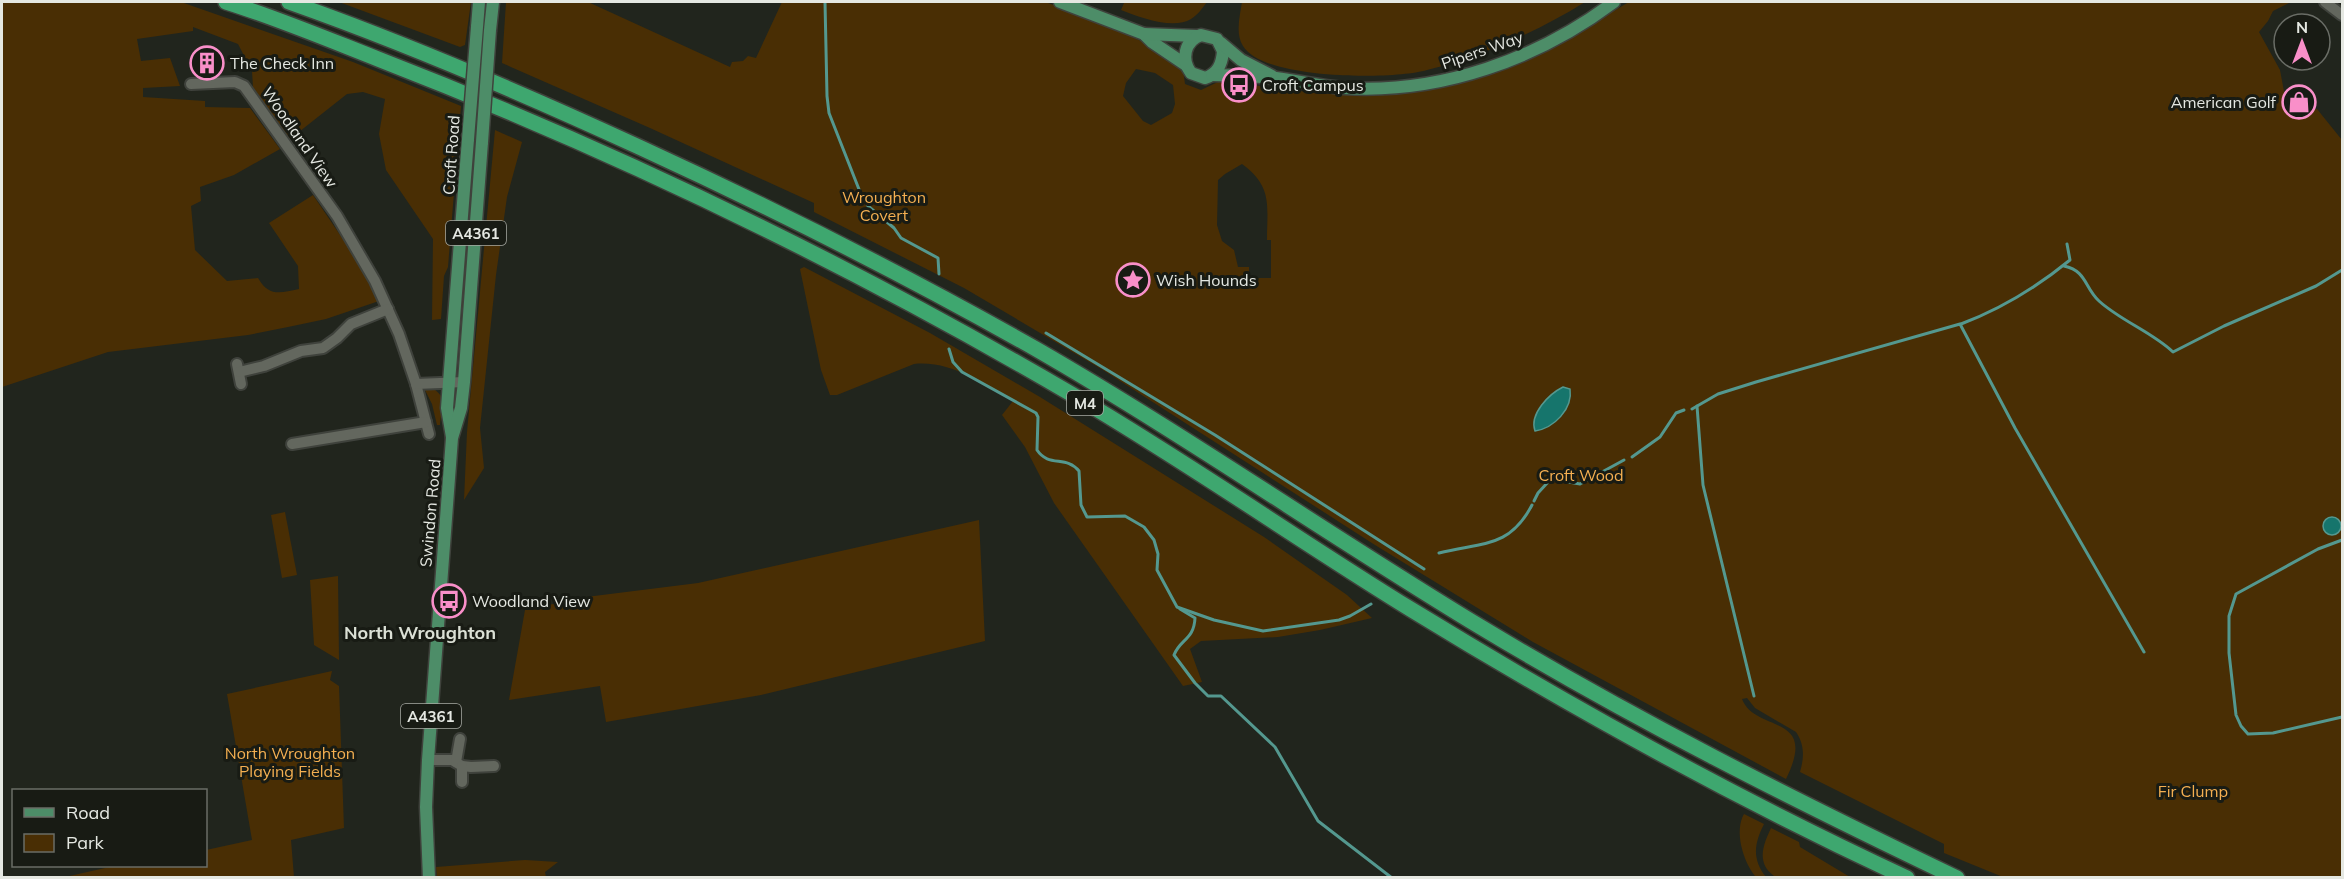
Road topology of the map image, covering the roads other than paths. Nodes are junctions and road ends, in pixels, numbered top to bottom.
1 (226, 2) edge
2 (289, 2) edge
3 (479, 2) edge
4 (493, 2) edge
5 (1060, 2) edge
6 (1614, 2) edge
7 (2325, 2) edge
8 (2343, 15) edge
9 (1144, 34) junction
10 (1197, 36) junction
11 (1221, 43) junction
12 (1186, 64) junction
13 (1212, 75) junction
14 (1275, 78) junction
15 (191, 84) dead end
16 (388, 309) junction
17 (448, 382) junction
18 (465, 382) junction
19 (241, 384) dead end
20 (417, 384) junction
21 (426, 422) junction
22 (429, 434) dead end
23 (452, 438) junction
24 (292, 444) dead end
25 (460, 739) dead end
26 (428, 760) junction
27 (459, 764) junction
28 (494, 766) dead end
29 (462, 782) dead end
30 (429, 878) edge
31 (1907, 878) edge
32 (1957, 878) edge

1 - 31 highway, M4
2 - 32 highway, M4
3 - 17 main road, Croft Road / A4361, bridge
4 - 18 main road, Croft Road / A4361, bridge
5 - 9 main road
6 - 14 main road, Pipers Way
7 - 8 street
9 - 10 main road
9 - 12 main road
10 - 11 main road
10 - 12 main road
11 - 13 main road
11 - 14 main road, Pipers Way
12 - 13 main road
13 - 14 main road, Pipers Way
15 - 16 street, Woodland View
16 - 19 street
16 - 20 street, Woodland View
17 - 18 street
17 - 20 street
17 - 23 main road, Swindon Road / A4361
18 - 23 main road, Swindon Road / A4361
20 - 21 street, Woodland View
21 - 22 street, Woodland View
21 - 24 street
23 - 26 main road, Swindon Road / A4361
25 - 27 street
26 - 27 street
26 - 30 main road, Swindon Road / A4361
27 - 28 street
27 - 29 street

